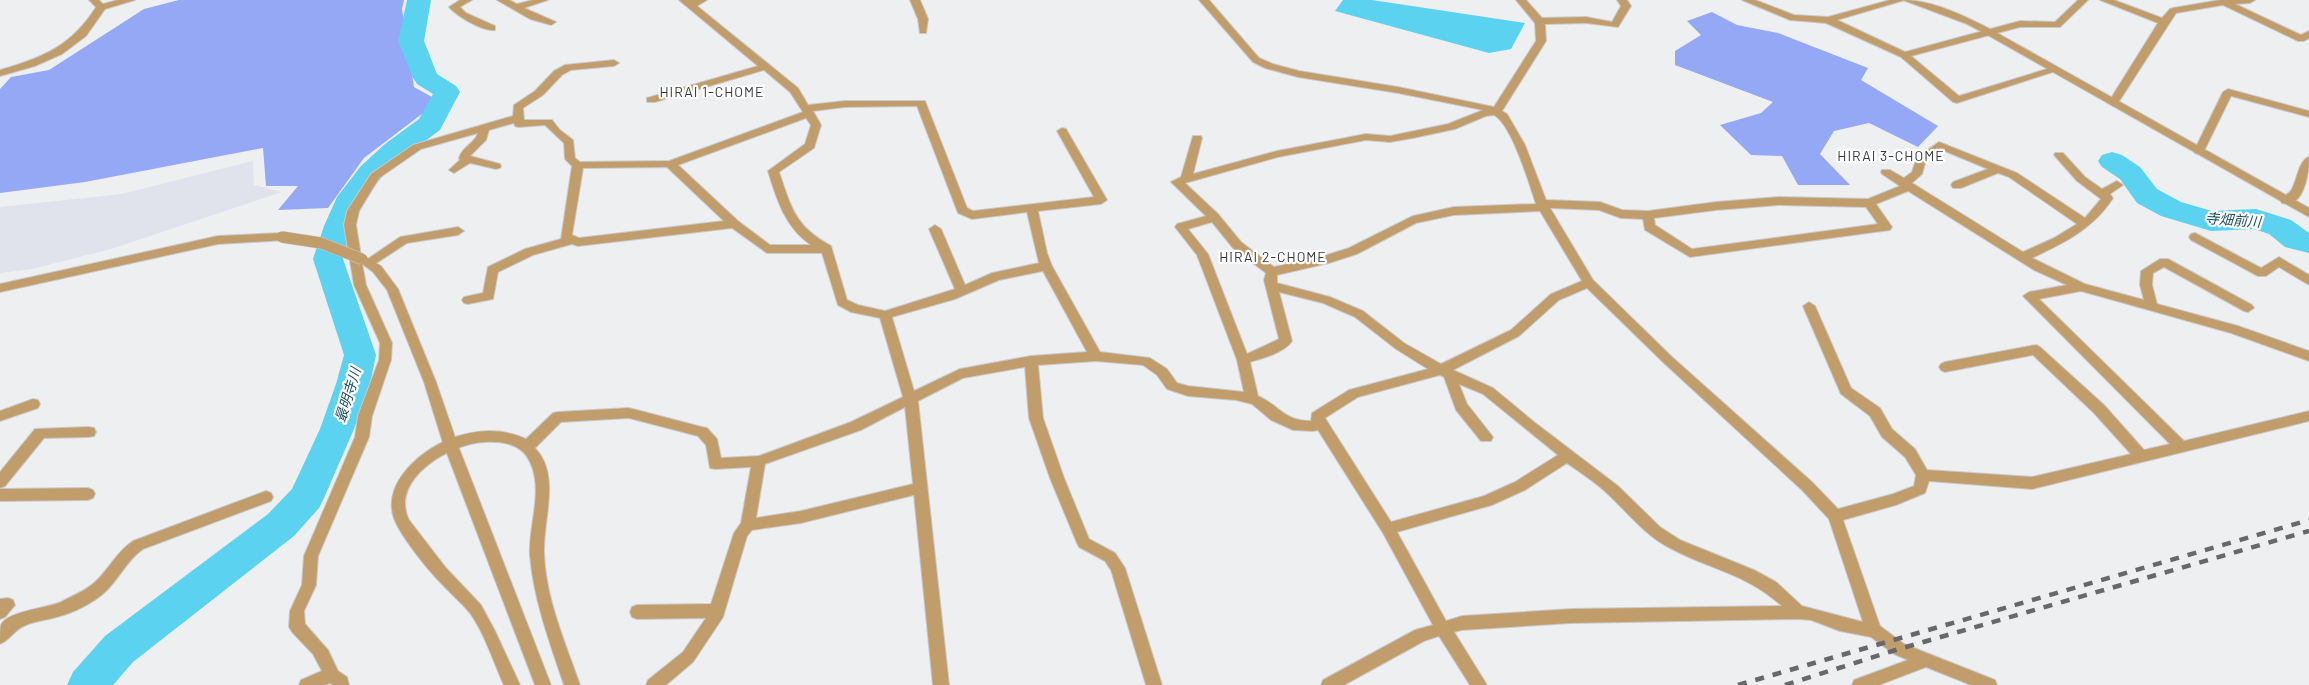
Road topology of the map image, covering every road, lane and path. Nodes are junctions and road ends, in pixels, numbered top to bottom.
1 (130, 0) edge
2 (467, 0) edge
3 (502, 0) edge
4 (543, 0) edge
5 (702, 0) edge
6 (915, 0) edge
7 (1204, 0) edge
8 (1521, 0) edge
9 (1622, 0) edge
10 (1747, 0) edge
11 (1900, 0) edge
12 (1908, 0) edge
13 (2083, 0) edge
14 (2105, 0) edge
15 (2250, 0) edge
16 (2224, 2) junction
17 (98, 3) edge
18 (687, 3) edge
19 (515, 8) junction
20 (1828, 20) junction
21 (1540, 21) junction
22 (552, 22) dead end
23 (2164, 22) junction
24 (492, 28) dead end
25 (923, 31) dead end
26 (1987, 31) junction
27 (2309, 34) edge
28 (1904, 56) junction
29 (614, 63) dead end
30 (765, 67) junction
31 (2054, 70) junction
32 (0, 73) edge
33 (651, 100) dead end
34 (2113, 103) junction
35 (809, 111) junction
36 (1496, 112) junction
37 (2309, 114) edge
38 (518, 118) junction
39 (484, 128) junction
40 (1062, 131) dead end
41 (1197, 138) dead end
42 (2199, 151) junction
43 (2059, 156) dead end
44 (468, 159) junction
45 (2309, 160) edge
46 (670, 164) junction
47 (578, 165) junction
48 (496, 166) dead end
49 (1999, 169) junction
50 (454, 170) dead end
51 (1886, 172) dead end
52 (1186, 180) junction
53 (1907, 185) junction
54 (1957, 185) dead end
55 (2117, 185) dead end
56 (2102, 194) junction
57 (2286, 200) junction
58 (1869, 203) junction
59 (1543, 205) junction
60 (1032, 208) junction
61 (2309, 213) edge
62 (1648, 215) junction
63 (1214, 217) junction
64 (2084, 223) junction
65 (734, 224) junction
66 (935, 229) dead end
67 (458, 231) dead end
68 (2195, 237) dead end
69 (572, 240) junction
70 (827, 249) junction
71 (2023, 257) junction
72 (365, 261) junction
73 (1046, 266) junction
74 (1272, 272) junction
75 (2309, 280) edge
76 (1589, 283) junction
77 (1272, 286) junction
78 (2081, 287) junction
79 (0, 288) edge
80 (962, 291) junction
81 (468, 300) dead end
82 (1809, 306) dead end
83 (2152, 306) junction
84 (2248, 308) dead end
85 (885, 315) junction
86 (1096, 356) junction
87 (2309, 356) edge
88 (1243, 360) junction
89 (1030, 361) junction
90 (1945, 367) dead end
91 (1445, 371) junction
92 (1252, 399) junction
93 (911, 401) junction
94 (33, 404) dead end
95 (0, 416) edge
96 (2309, 416) edge
97 (1321, 422) junction
98 (89, 432) dead end
99 (1486, 437) dead end
100 (450, 443) junction
101 (528, 446) junction
102 (2182, 447) junction
103 (1567, 456) junction
104 (2142, 457) junction
105 (759, 461) junction
106 (1923, 475) junction
107 (0, 482) edge
108 (920, 488) junction
109 (88, 494) dead end
110 (0, 496) edge
111 (266, 497) dead end
112 (1835, 516) junction
113 (748, 525) junction
114 (1388, 529) junction
115 (0, 606) edge
116 (717, 611) junction
117 (0, 612) edge
118 (637, 612) dead end
119 (1799, 612) junction
120 (1442, 627) junction
121 (1875, 631) junction
122 (0, 637) edge
123 (1928, 659) junction
124 (336, 680) edge
125 (308, 685) edge
126 (512, 685) edge
127 (544, 685) edge
128 (572, 685) edge
129 (654, 685) edge
130 (941, 685) edge
131 (1154, 685) edge
132 (1329, 685) edge
133 (1479, 685) edge
134 (1860, 685) edge
135 (1989, 685) edge

1 - 17 street
2 - 24 street
3 - 19 street
4 - 19 street
5 - 18 street
6 - 25 street
7 - 36 street
8 - 21 street
9 - 21 street
10 - 20 street
11 - 20 street
12 - 26 street
13 - 26 street
14 - 23 street
15 - 16 street
16 - 23 street
16 - 27 street
17 - 32 street
18 - 30 street
19 - 22 street
20 - 28 street
21 - 36 street
23 - 34 street
26 - 28 street
26 - 31 street
28 - 31 street
29 - 38 street
30 - 33 street
30 - 35 street
31 - 34 street
34 - 42 street
35 - 46 street
35 - 60 street
35 - 70 street
36 - 52 street
36 - 59 street
37 - 42 street
38 - 39 street
38 - 47 street
39 - 44 street
39 - 124 street
40 - 60 street
41 - 52 street
42 - 57 street
43 - 56 street
44 - 48 street
44 - 50 street
45 - 57 street
46 - 47 street
46 - 65 street
47 - 69 street
49 - 53 street
49 - 54 street
49 - 64 street
51 - 53 street
52 - 63 street
53 - 58 street
53 - 71 street
55 - 56 street
56 - 64 street
57 - 61 street
58 - 62 street
58 - 62 street
59 - 62 street
59 - 74 street
59 - 76 street
60 - 73 street
63 - 74 street
63 - 88 street
64 - 71 street
65 - 69 street
65 - 70 street
66 - 80 street
67 - 72 street
68 - 75 street
69 - 81 street
70 - 85 street
71 - 78 street
72 - 79 street, bridge
72 - 100 street
73 - 80 street
73 - 86 street
74 - 77 street
76 - 91 street
76 - 112 street
77 - 88 street
77 - 91 street
78 - 83 street
78 - 102 street
80 - 85 street
82 - 106 street
83 - 84 street
83 - 87 street
85 - 93 street
86 - 89 street
86 - 92 street
88 - 92 street
89 - 93 street
89 - 131 street
90 - 104 street
91 - 97 street
91 - 99 street
91 - 103 street
92 - 97 street
93 - 105 street
93 - 108 street
94 - 95 street
96 - 102 street
97 - 114 street
98 - 107 street
100 - 101 street
100 - 126 street
100 - 127 street
101 - 105 street
101 - 128 street
102 - 104 street
103 - 114 street
103 - 119 street
104 - 106 street
105 - 113 street
106 - 112 street
108 - 113 street
108 - 130 street
109 - 110 street
111 - 122 street
112 - 121 street
113 - 116 street
114 - 120 street
115 - 117 street
116 - 118 street
116 - 129 street
119 - 120 street
119 - 121 street
120 - 132 street
120 - 133 street
121 - 123 street
123 - 134 street
123 - 135 street
124 - 125 street

